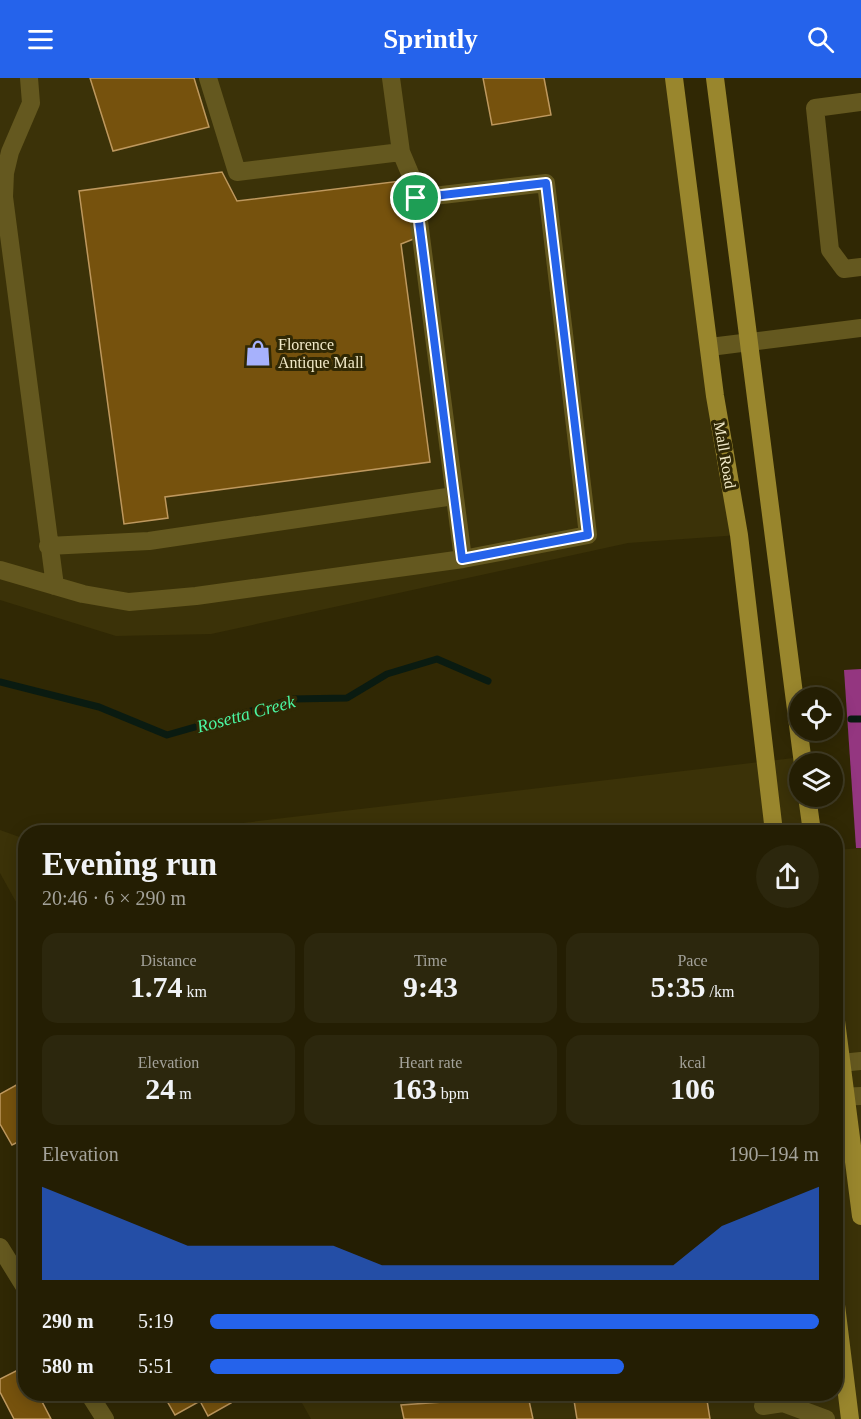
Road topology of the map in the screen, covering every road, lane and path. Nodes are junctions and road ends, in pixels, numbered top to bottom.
1 (30, 78) edge
2 (208, 78) edge
3 (391, 78) edge
4 (674, 78) edge
5 (715, 78) edge
6 (861, 102) edge
7 (401, 152) junction
8 (5, 154) edge
9 (416, 198) junction
10 (861, 267) edge
11 (861, 328) edge
12 (747, 343) junction
13 (710, 347) junction
14 (454, 496) junction
15 (48, 546) junction
16 (462, 559) junction
17 (0, 570) edge
18 (54, 586) junction
19 (802, 753) edge
20 (809, 807) edge
21 (773, 825) edge
22 (811, 825) edge
23 (861, 1061) edge
24 (843, 1064) edge
25 (847, 1097) edge
26 (861, 1216) edge
27 (0, 1247) edge
28 (18, 1276) edge
29 (843, 1374) edge
30 (94, 1401) edge
31 (779, 1401) edge
32 (794, 1401) edge
33 (763, 1406) edge
34 (105, 1419) edge
35 (826, 1419) edge
36 (850, 1419) edge

1 - 8 street
2 - 7 street
3 - 7 street
4 - 13 main road, Mall Road
5 - 12 main road
6 - 10 street
7 - 9 street
8 - 15 street
9 - 14 street
9 - 16 street
11 - 12 street
12 - 13 street
12 - 19 main road
13 - 21 main road, Mall Road
14 - 15 street
14 - 16 street
15 - 18 street
16 - 18 street
17 - 18 street
20 - 22 main road
23 - 24 street
25 - 26 main road
27 - 28 street
29 - 36 main road
30 - 34 street
31 - 33 street
32 - 35 street

